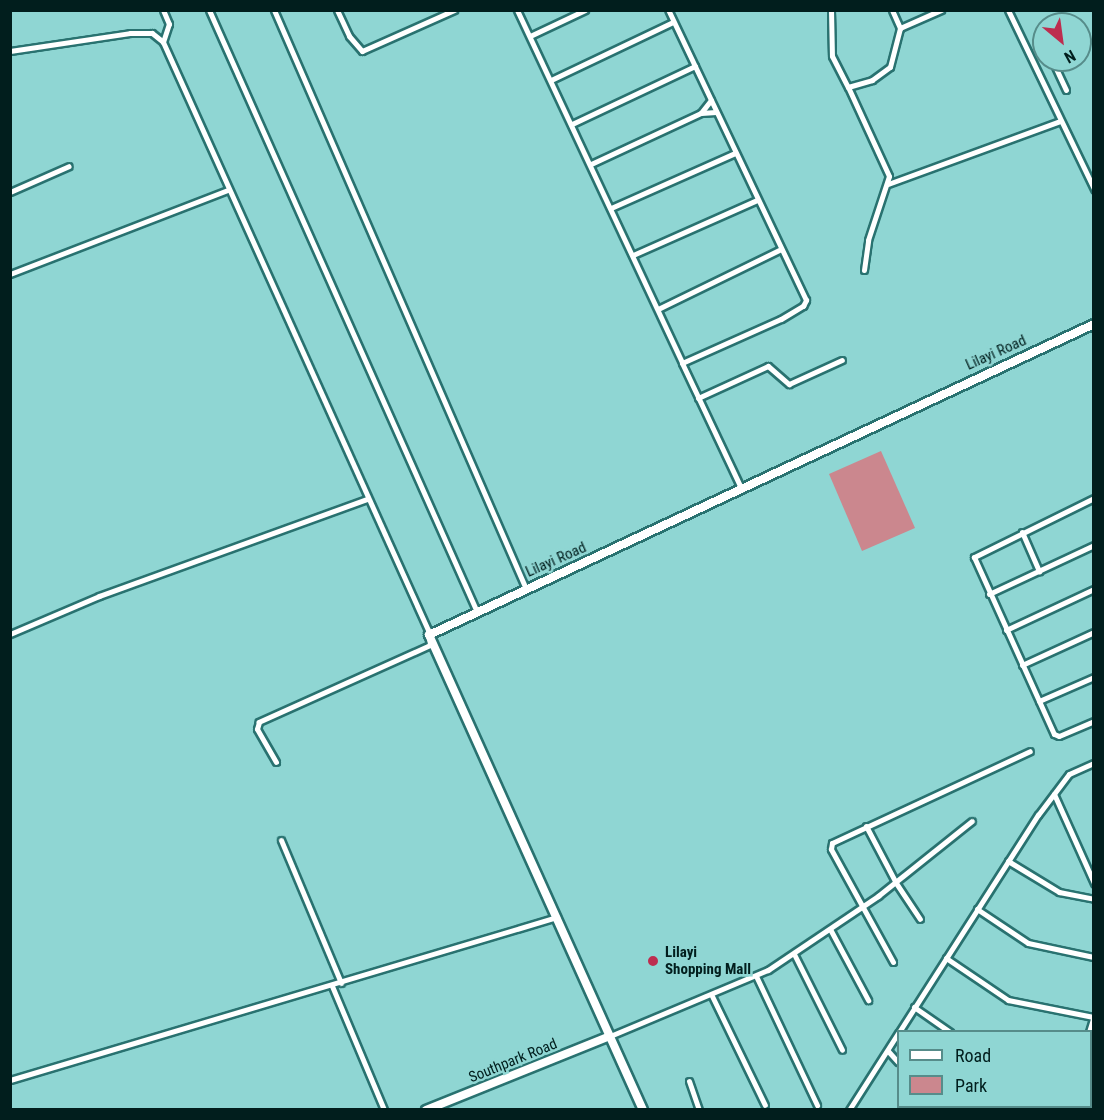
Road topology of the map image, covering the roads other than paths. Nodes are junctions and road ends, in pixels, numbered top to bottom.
1 (163, 10) edge
2 (209, 10) edge
3 (274, 10) edge
4 (337, 10) edge
5 (454, 10) edge
6 (517, 10) edge
7 (585, 10) edge
8 (668, 10) edge
9 (831, 10) edge
10 (892, 10) edge
11 (941, 10) edge
12 (1008, 10) edge
13 (446, 12) edge
14 (674, 22) junction
15 (900, 27) junction
16 (530, 36) junction
17 (163, 42) junction
18 (10, 51) edge
19 (695, 66) junction
20 (1058, 72) edge
21 (551, 80) junction
22 (848, 87) junction
23 (1066, 90) dead end
24 (711, 100) junction
25 (716, 112) junction
26 (701, 113) junction
27 (1060, 121) junction
28 (572, 124) junction
29 (735, 153) junction
30 (591, 164) junction
31 (69, 166) dead end
32 (888, 184) junction
33 (1094, 189) edge
34 (228, 190) junction
35 (10, 192) edge
36 (757, 200) junction
37 (611, 208) junction
38 (781, 249) junction
39 (633, 255) junction
40 (864, 270) dead end
41 (10, 274) edge
42 (658, 309) junction
43 (1094, 324) edge
44 (843, 360) dead end
45 (682, 363) junction
46 (698, 398) junction
47 (742, 490) junction
48 (1094, 498) edge
49 (367, 500) junction
50 (1022, 532) junction
51 (1094, 545) edge
52 (1039, 571) junction
53 (526, 589) junction
54 (1094, 589) edge
55 (988, 594) junction
56 (477, 612) junction
57 (1006, 630) junction
58 (1094, 633) edge
59 (10, 634) edge
60 (429, 635) junction
61 (1022, 665) junction
62 (1094, 677) edge
63 (1039, 701) junction
64 (1094, 721) edge
65 (1030, 751) dead end
66 (276, 762) dead end
67 (1094, 763) edge
68 (1054, 794) junction
69 (972, 821) dead end
70 (866, 826) junction
71 (281, 840) dead end
72 (1008, 861) junction
73 (896, 883) junction
74 (1094, 883) edge
75 (1094, 899) edge
76 (863, 907) junction
77 (977, 909) junction
78 (557, 917) junction
79 (920, 919) dead end
80 (830, 929) junction
81 (794, 954) junction
82 (1094, 957) edge
83 (946, 958) junction
84 (893, 962) dead end
85 (756, 976) junction
86 (341, 983) junction
87 (332, 986) junction
88 (712, 996) junction
89 (868, 1000) dead end
90 (914, 1007) junction
91 (1093, 1016) edge
92 (900, 1030) edge
93 (947, 1030) edge
94 (897, 1035) edge
95 (610, 1036) junction
96 (842, 1050) dead end
97 (888, 1051) junction
98 (897, 1061) edge
99 (10, 1080) edge
100 (688, 1081) dead end
101 (765, 1105) dead end
102 (817, 1105) dead end
103 (384, 1110) edge
104 (426, 1110) edge
105 (643, 1110) edge
106 (699, 1110) edge
107 (849, 1110) edge

1 - 17 street
2 - 56 street
3 - 53 street
4 - 13 street
5 - 13 street
6 - 16 street
7 - 16 street
8 - 14 street
9 - 22 street
10 - 15 street
11 - 15 street
12 - 27 street
14 - 19 street
14 - 21 street
15 - 22 street
16 - 21 street
17 - 18 street
17 - 34 street
19 - 24 street
19 - 28 street
20 - 23 street
21 - 28 street
22 - 32 street
24 - 25 street
24 - 26 street
25 - 26 street
25 - 29 street
26 - 30 street
27 - 32 street
27 - 33 street
28 - 30 street
29 - 36 street
29 - 37 street
30 - 37 street
31 - 35 street
32 - 40 street
34 - 41 street
34 - 49 street
36 - 38 street
36 - 39 street
37 - 39 street
38 - 42 street
38 - 45 street
39 - 42 street
42 - 45 street
43 - 47 street, Lilayi Road
44 - 46 street
45 - 46 street
46 - 47 street
47 - 53 street, Lilayi Road
48 - 50 street
49 - 59 street
49 - 60 street
50 - 52 street
50 - 55 street
51 - 52 street
52 - 55 street
53 - 56 street, Lilayi Road
54 - 57 street
55 - 57 street
56 - 60 street, Lilayi Road
57 - 61 street
58 - 61 street
60 - 66 street
60 - 78 street
61 - 63 street
62 - 63 street
63 - 64 street
65 - 70 street
67 - 68 street
68 - 72 street
68 - 74 street
69 - 73 street
70 - 73 street
70 - 76 street
71 - 86 street
72 - 75 street
72 - 77 street
73 - 76 street
73 - 79 street
76 - 80 street
76 - 84 street
77 - 82 street
77 - 83 street
78 - 86 street
78 - 95 street
80 - 81 street
80 - 89 street
81 - 85 street
81 - 96 street
83 - 90 street
83 - 91 street
85 - 88 street
85 - 102 street
86 - 87 street
87 - 99 street
87 - 103 street
88 - 95 street
88 - 101 street
90 - 92 street
90 - 93 street
94 - 97 street
95 - 104 street, Southpark Road
95 - 105 street
97 - 98 street
97 - 107 street
100 - 106 street

